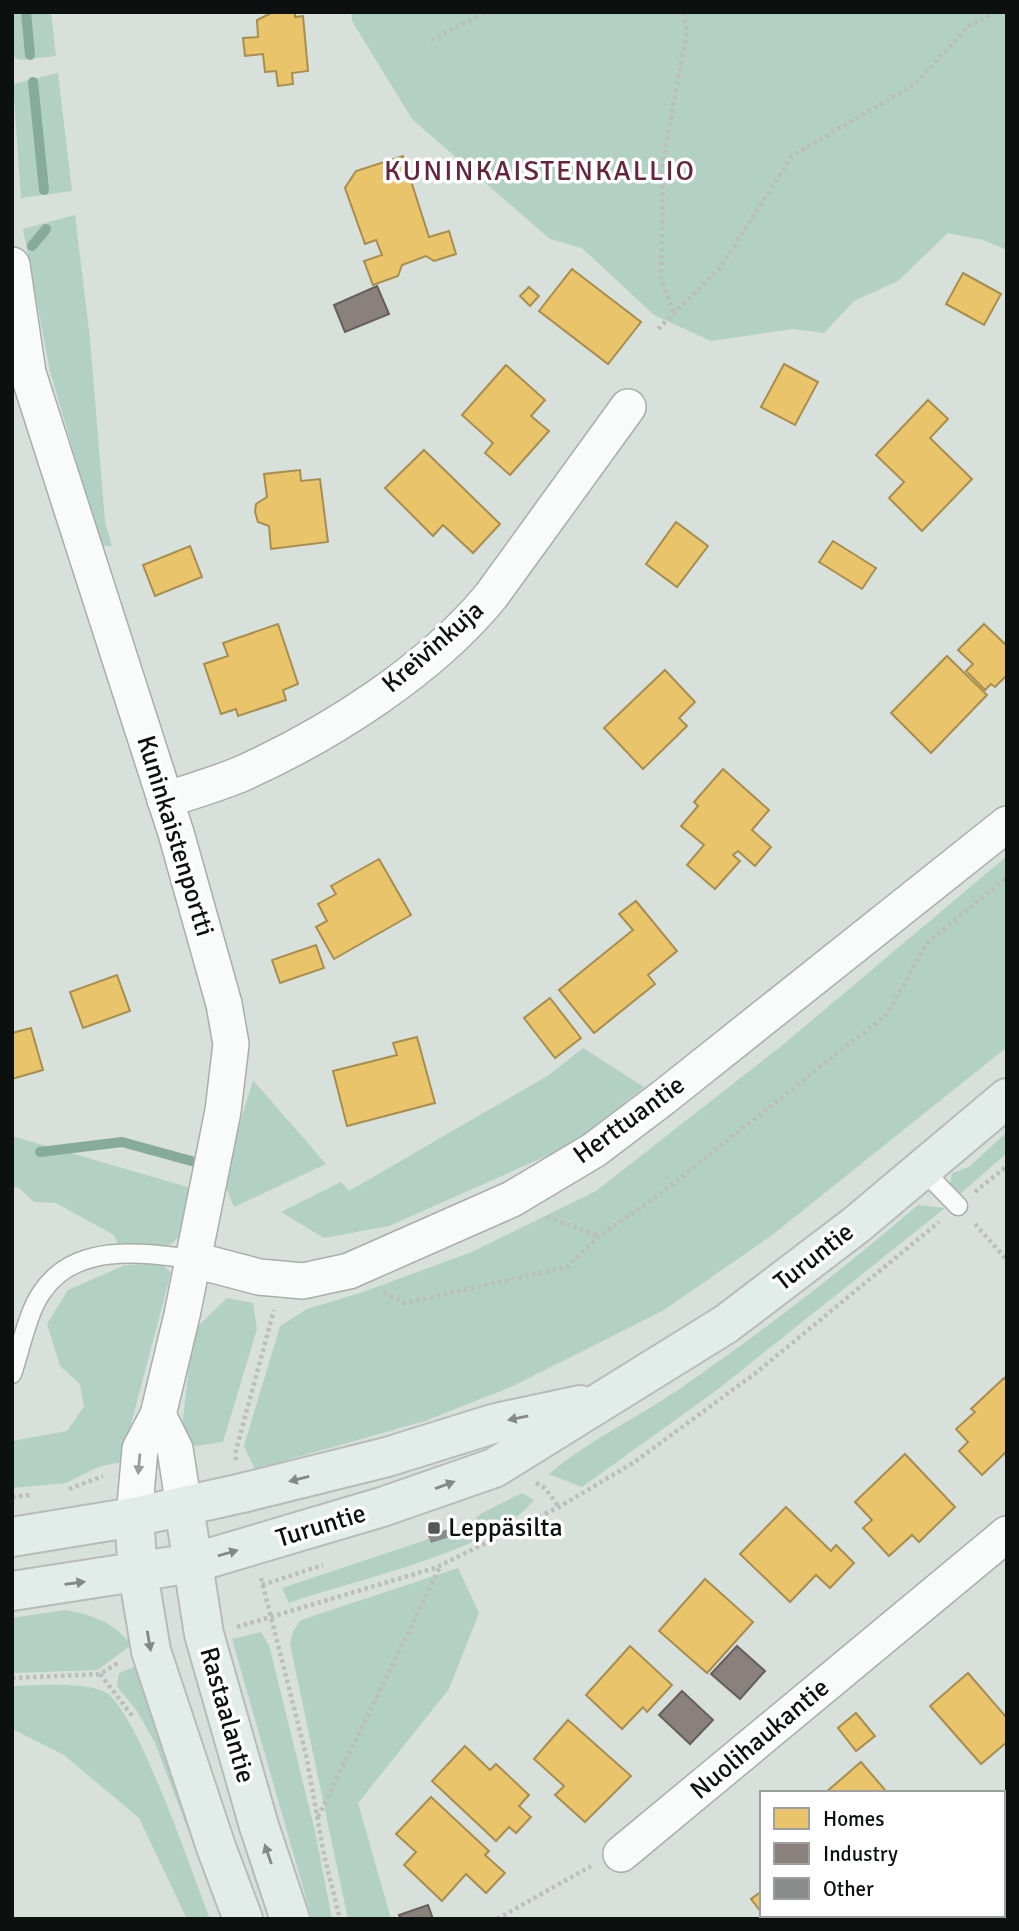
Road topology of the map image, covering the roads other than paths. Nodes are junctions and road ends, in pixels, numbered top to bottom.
1 (12, 265) edge
2 (628, 407) dead end
3 (165, 800) junction
4 (1007, 824) edge
5 (1007, 1098) edge
6 (922, 1169) junction
7 (958, 1206) road end
8 (191, 1259) junction
9 (12, 1374) edge
10 (609, 1398) junction
11 (158, 1415) junction
12 (184, 1507) junction
13 (134, 1517) junction
14 (1007, 1534) edge
15 (12, 1537) edge
16 (193, 1563) junction
17 (138, 1573) junction
18 (12, 1591) edge
19 (621, 1854) road end
20 (243, 1919) edge
21 (290, 1919) edge

1 - 3 street, Kuninkaistenportti
2 - 3 street, Kreivinkuja
3 - 8 street, Kuninkaistenportti
4 - 8 street, Herttuantie
5 - 6 main road, Turuntie
6 - 7 lane
6 - 10 main road, Turuntie
8 - 9 lane
8 - 11 street, Kuninkaistenportti
10 -> 12 main road, Turuntie
16 -> 10 main road, Turuntie
11 - 12 street
11 -> 13 street, Kuninkaistenportti
12 - 13 main road, Turuntie
12 - 16 main road, Rastaalantie
13 - 15 main road, Turuntie
13 - 17 main road, Rastaalantie
14 - 19 street, Nuolihaukantie
16 - 17 main road, Turuntie
21 -> 16 main road, Rastaalantie
18 -> 17 main road, Turuntie
17 -> 20 main road, Rastaalantie

